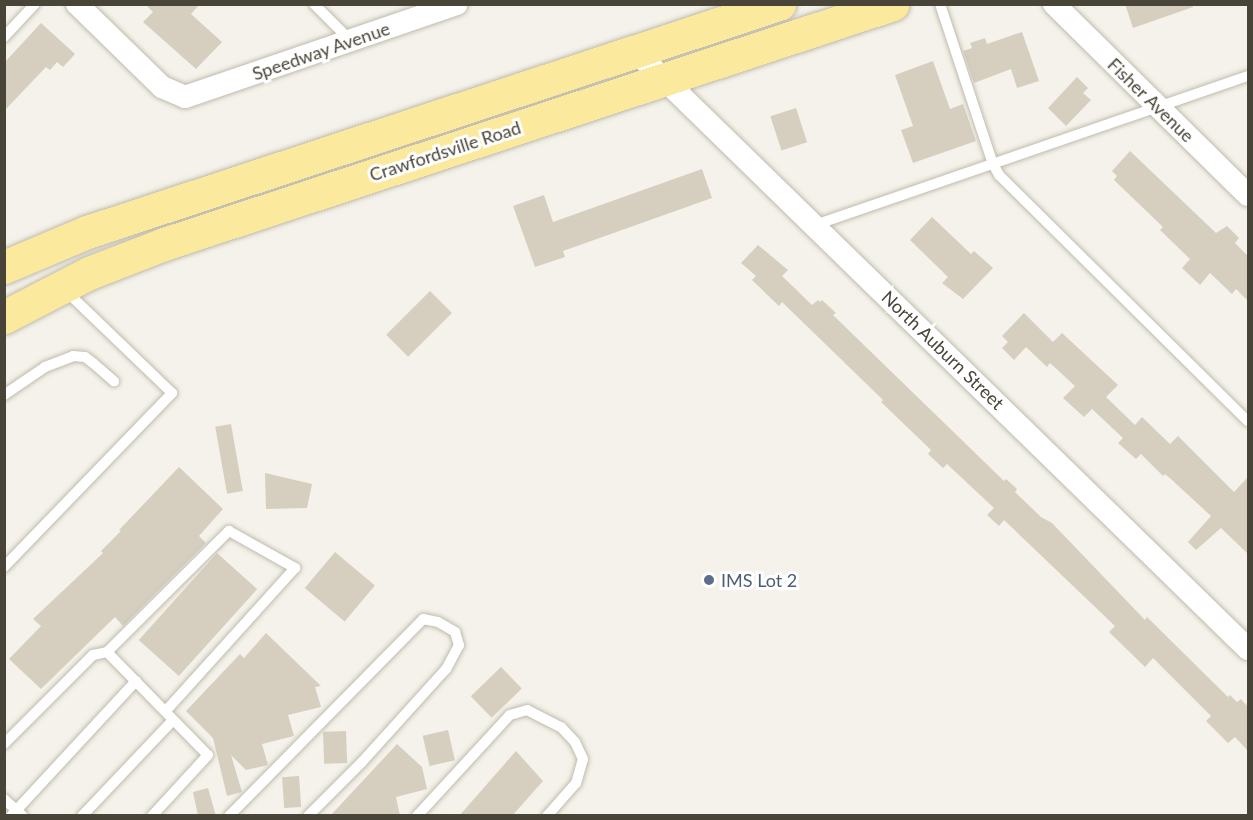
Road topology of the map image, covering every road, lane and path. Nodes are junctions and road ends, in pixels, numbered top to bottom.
1 (35, 4) edge
2 (77, 4) edge
3 (314, 4) edge
4 (457, 4) edge
5 (778, 4) edge
6 (893, 4) edge
7 (940, 4) edge
8 (1054, 4) edge
9 (4, 37) edge
10 (351, 41) junction
11 (636, 52) junction
12 (1248, 76) edge
13 (667, 80) junction
14 (1158, 107) junction
15 (993, 164) junction
16 (1248, 195) edge
17 (815, 225) junction
18 (4, 267) edge
19 (61, 286) junction
20 (4, 317) edge
21 (114, 381) dead end
22 (4, 395) edge
23 (1248, 421) edge
24 (4, 567) edge
25 (1248, 649) edge
26 (107, 652) junction
27 (136, 681) junction
28 (170, 715) junction
29 (4, 744) edge
30 (4, 799) edge
31 (17, 814) edge
32 (82, 816) edge
33 (152, 816) edge
34 (229, 816) edge
35 (308, 816) edge
36 (417, 816) edge
37 (547, 816) edge

1 - 9 lane
2 - 10 street, Speedway Avenue
3 - 10 lane
4 - 10 street, Speedway Avenue
5 - 11 main road, Crawfordsville Road
6 - 13 main road, Crawfordsville Road
7 - 15 lane
8 - 14 street, Fisher Avenue
11 - 13 street, North Auburn Street
11 - 18 main road, Crawfordsville Road
12 - 14 lane
13 - 17 street, North Auburn Street
13 - 19 main road, Crawfordsville Road
14 - 15 lane
14 - 16 street, Fisher Avenue
15 - 17 lane
15 - 23 lane
17 - 25 street, North Auburn Street
19 - 20 main road, Crawfordsville Road
19 - 24 lane
21 - 22 lane
26 - 27 lane
26 - 28 lane
26 - 29 lane
27 - 28 lane
27 - 31 lane
28 - 32 lane
28 - 33 lane
30 - 31 lane
34 - 35 lane
36 - 37 lane

